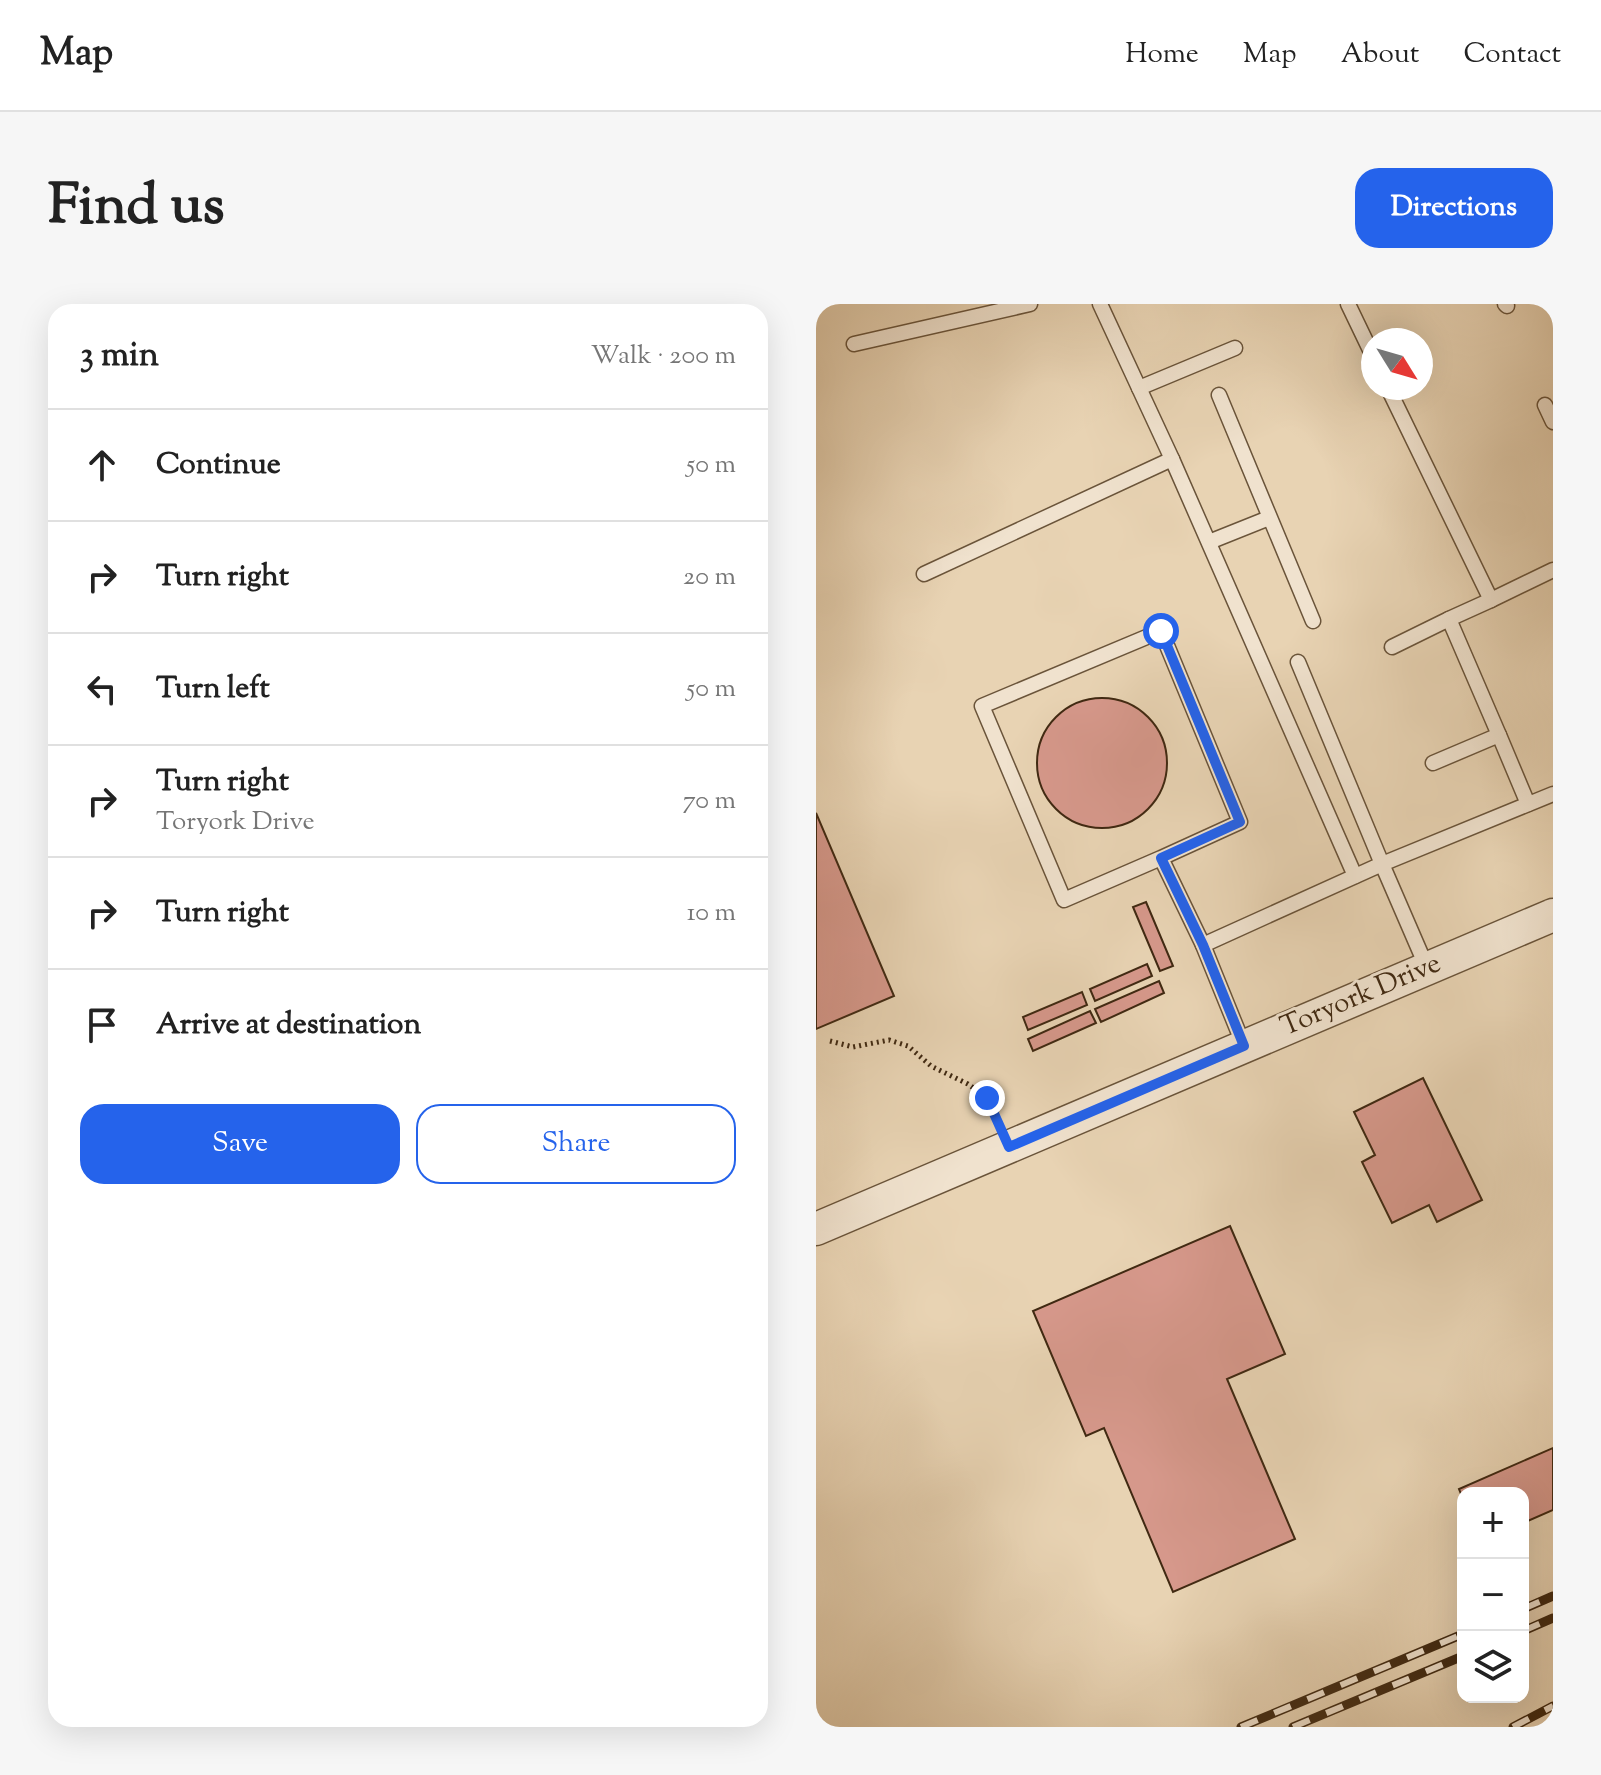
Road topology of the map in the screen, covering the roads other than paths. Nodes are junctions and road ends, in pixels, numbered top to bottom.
1 (1030, 304) edge
2 (1100, 304) edge
3 (1348, 304) edge
4 (1361, 331) edge
5 (854, 344) dead end
6 (1235, 348) dead end
7 (1139, 388) junction
8 (1219, 395) dead end
9 (1394, 400) edge
10 (1545, 405) dead end
11 (1553, 422) edge
12 (1172, 459) junction
13 (1269, 518) junction
14 (1209, 542) junction
15 (1553, 570) edge
16 (924, 574) dead end
17 (1491, 600) junction
18 (1449, 619) junction
19 (1313, 621) dead end
20 (1392, 647) dead end
21 (1298, 662) dead end
22 (1499, 735) junction
23 (1433, 763) dead end
24 (1553, 794) edge
25 (1528, 804) junction
26 (1161, 858) junction
27 (1382, 864) junction
28 (1355, 876) junction
29 (1553, 915) edge
30 (1203, 945) junction
31 (1427, 968) junction
32 (1244, 1046) junction
33 (816, 1229) edge

1 - 5 lane
2 - 7 lane
3 - 4 lane
6 - 7 lane
7 - 12 lane
8 - 13 lane
9 - 17 lane
10 - 11 lane
12 - 14 lane
12 - 16 lane
13 - 14 lane
13 - 19 lane
14 - 28 lane
15 - 17 lane
17 - 18 lane
18 - 20 lane
18 - 22 lane
21 - 27 lane
22 - 23 lane
22 - 25 lane
24 - 25 lane
25 - 27 lane
26 - 26 lane
26 - 30 lane
27 - 28 lane
27 - 31 lane
28 - 30 lane
29 - 31 street, Toryork Drive
30 - 32 lane
31 - 32 street, Toryork Drive
32 - 33 street, Toryork Drive

